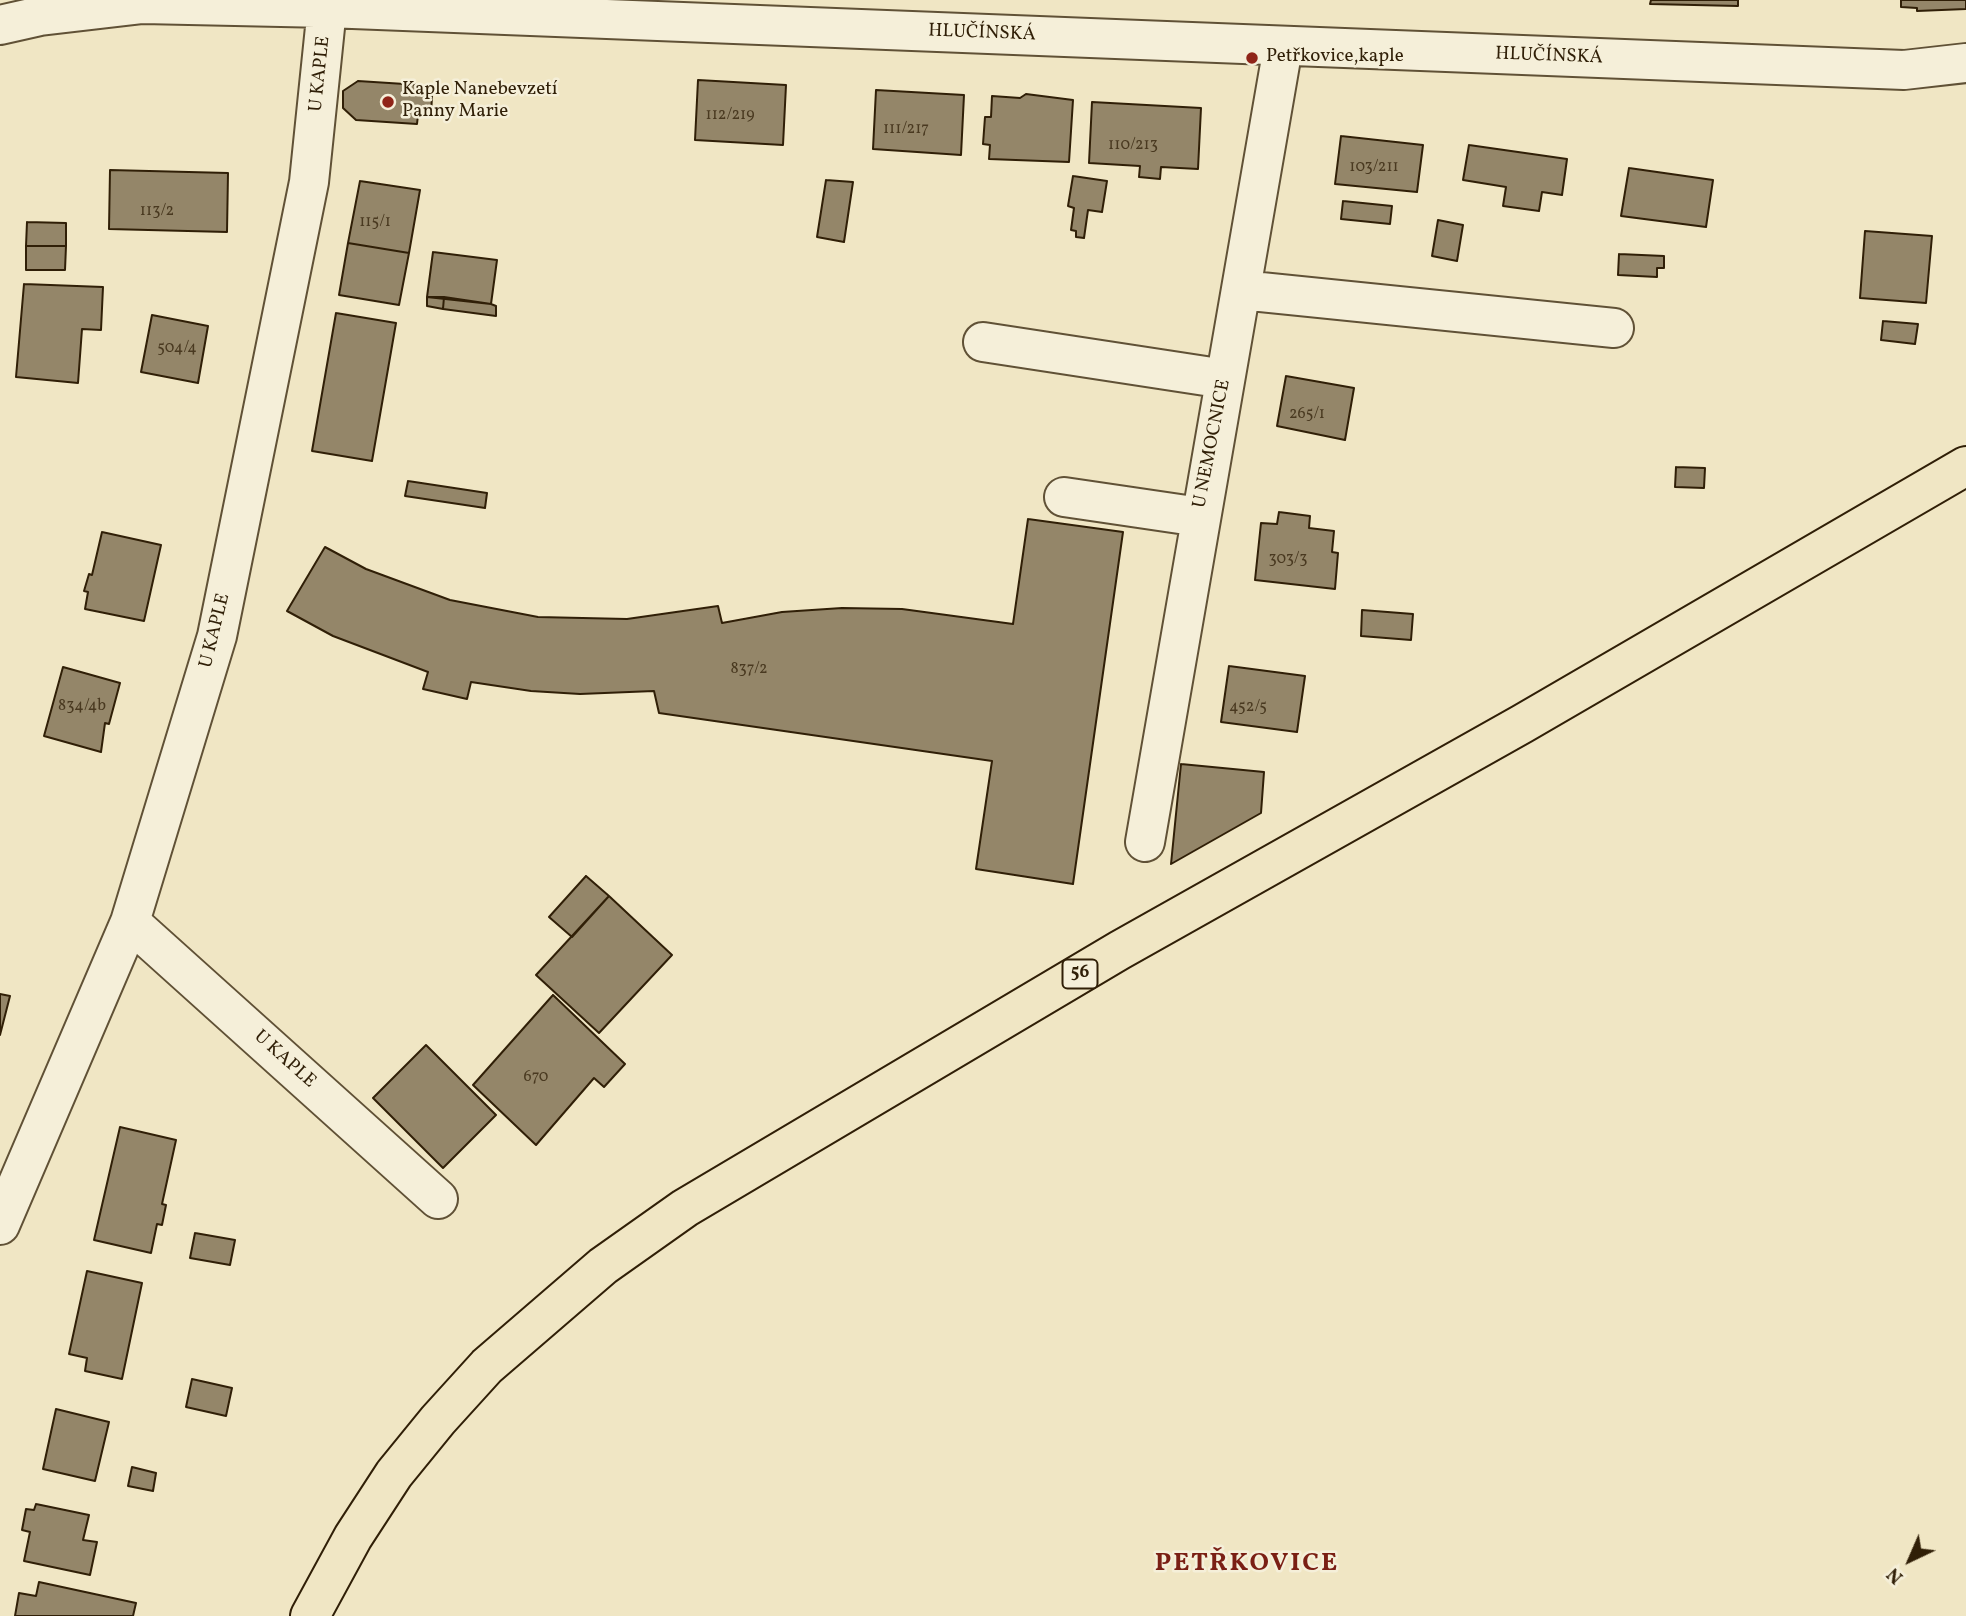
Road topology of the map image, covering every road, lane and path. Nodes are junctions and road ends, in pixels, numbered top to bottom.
1 (327, 8) junction
2 (0, 25) edge
3 (1283, 47) junction
4 (1966, 63) edge
5 (1241, 290) junction
6 (1614, 328) dead end
7 (983, 342) dead end
8 (1226, 379) junction
9 (1966, 466) edge
10 (1064, 497) dead end
11 (1199, 517) junction
12 (1145, 842) dead end
13 (130, 922) junction
14 (438, 1199) dead end
15 (0, 1225) edge
16 (310, 1616) edge

1 - 2 street, HLUČÍNSKÁ
1 - 3 street, HLUČÍNSKÁ
1 - 13 street, U KAPLE
3 - 4 street, HLUČÍNSKÁ
3 - 5 street, U NEMOCNICE
5 - 6 street
5 - 8 street, U NEMOCNICE
7 - 8 street
8 - 11 street, U NEMOCNICE
9 - 16 main road, 56
10 - 11 street
11 - 12 street, U NEMOCNICE
13 - 14 street, U KAPLE
13 - 15 street, U KAPLE

